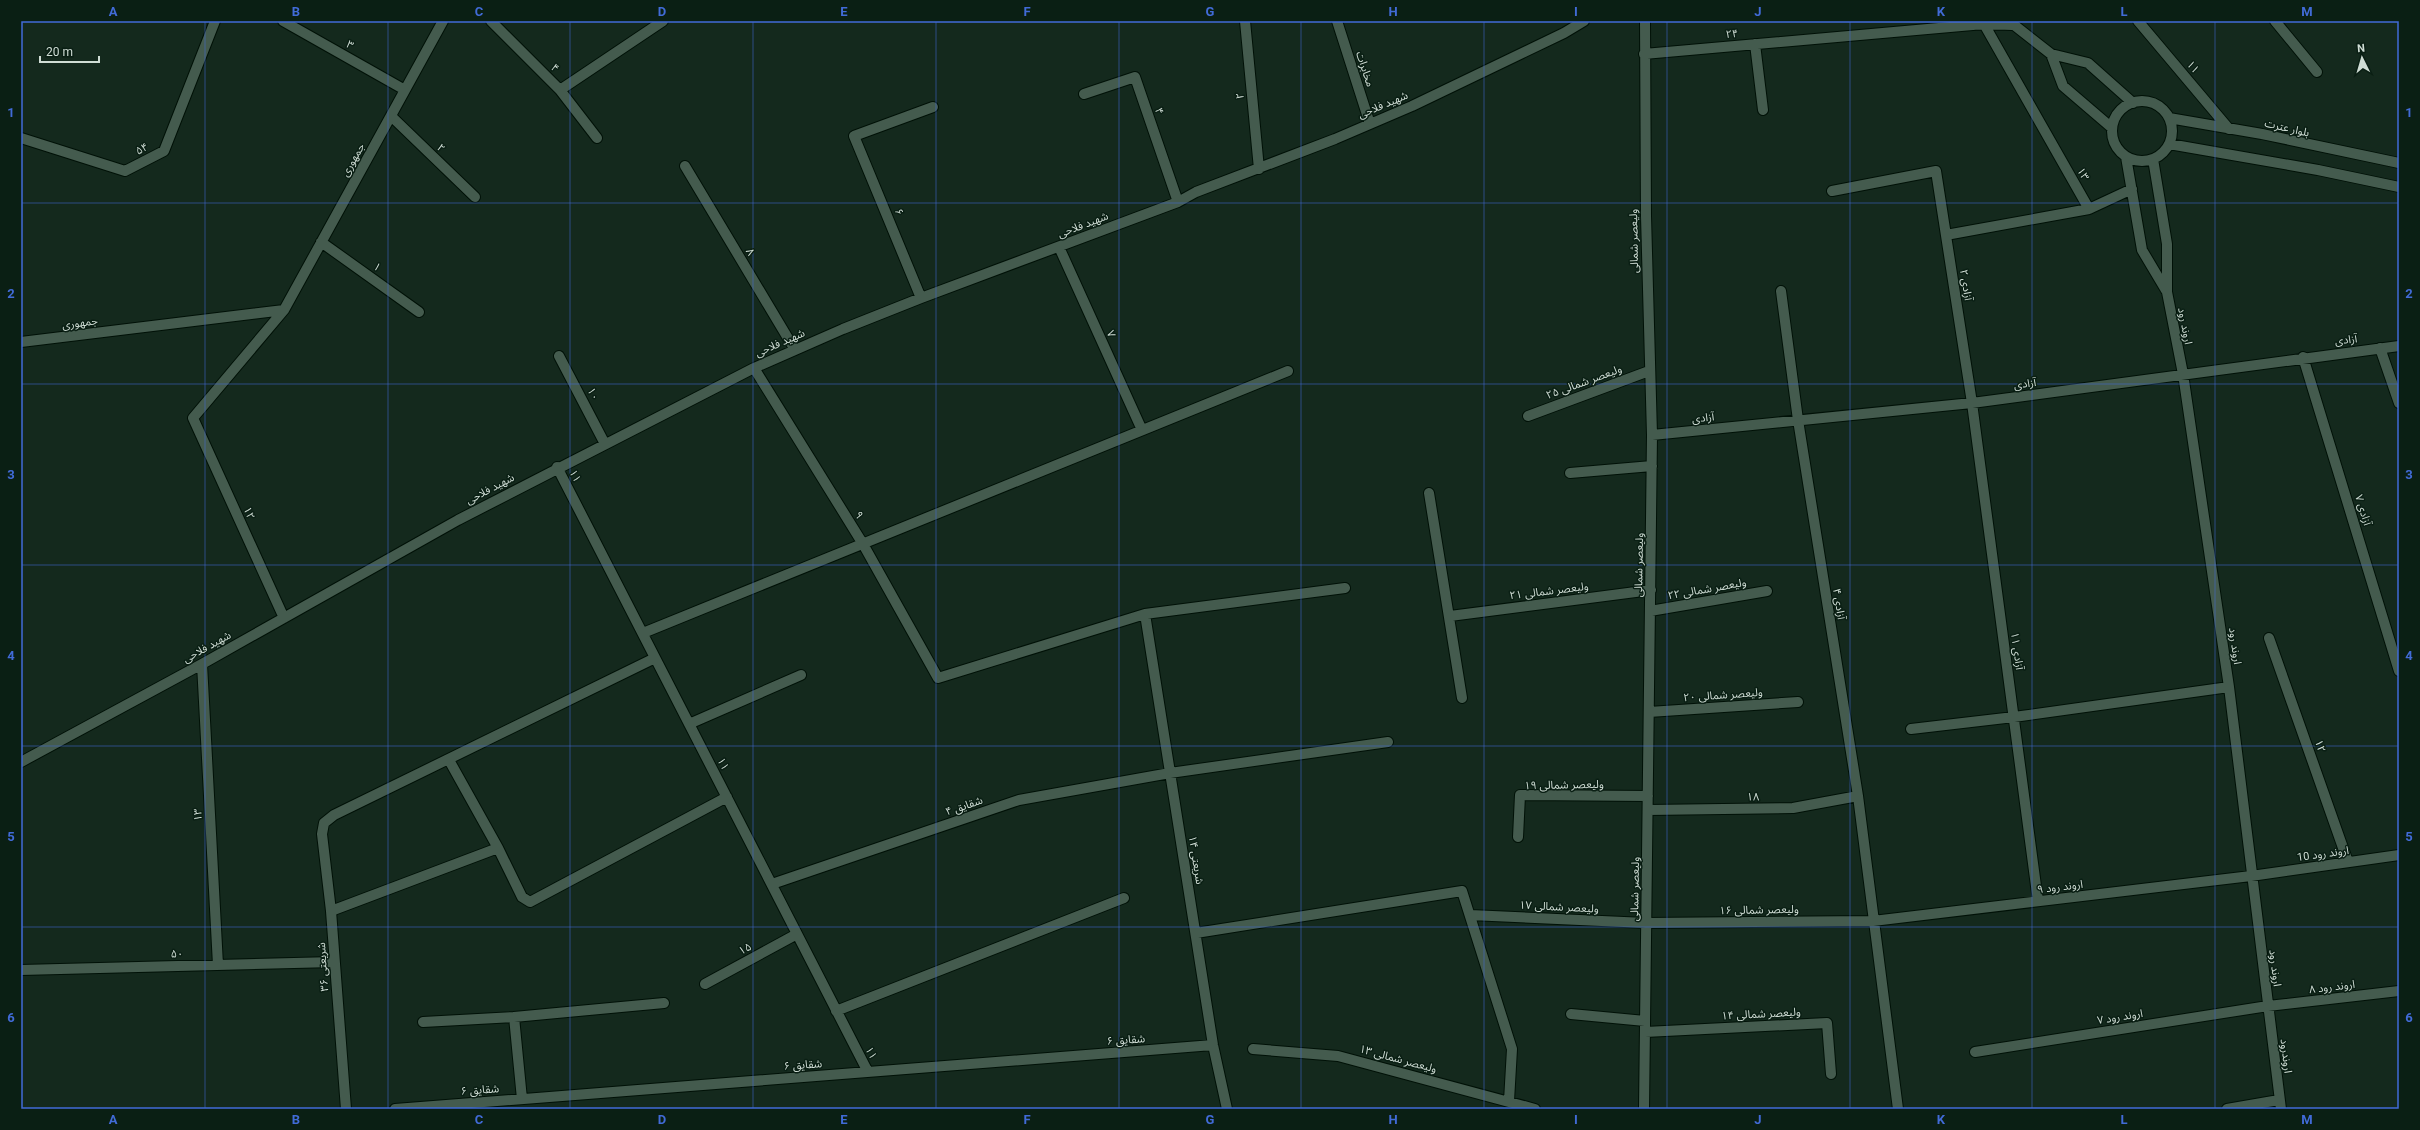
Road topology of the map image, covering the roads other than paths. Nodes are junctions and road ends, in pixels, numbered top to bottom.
1 (215, 21) edge
2 (283, 21) edge
3 (443, 21) edge
4 (491, 21) edge
5 (663, 21) edge
6 (1245, 21) edge
7 (1337, 21) edge
8 (1584, 21) edge
9 (1645, 21) edge
10 (2138, 21) edge
11 (2275, 21) edge
12 (2010, 23) edge
13 (1984, 24) junction
14 (1755, 44) junction
15 (1644, 54) junction
16 (2051, 54) junction
17 (2317, 72) dead end
18 (406, 90) junction
19 (560, 90) junction
20 (1084, 94) dead end
21 (2133, 103) junction
22 (933, 107) dead end
23 (1763, 110) dead end
24 (391, 116) junction
25 (2169, 118) junction
26 (1370, 124) junction
27 (2112, 128) junction
28 (2228, 128) junction
29 (21, 138) edge
30 (597, 138) dead end
31 (2169, 144) junction
32 (2126, 157) junction
33 (2153, 159) junction
34 (2399, 163) edge
35 (685, 166) dead end
36 (1259, 169) junction
37 (2399, 187) edge
38 (2132, 189) junction
39 (1832, 191) dead end
40 (475, 196) dead end
41 (1178, 202) junction
42 (2089, 209) junction
43 (1946, 235) junction
44 (321, 242) junction
45 (1059, 247) junction
46 (1781, 290) dead end
47 (2167, 292) junction
48 (921, 298) junction
49 (284, 310) junction
50 (419, 312) dead end
51 (21, 342) edge
52 (2399, 346) edge
53 (2380, 348) junction
54 (795, 350) junction
55 (559, 356) dead end
56 (2303, 357) junction
57 (754, 368) junction
58 (1288, 371) dead end
59 (1649, 371) junction
60 (2183, 374) junction
61 (1972, 403) junction
62 (2399, 403) edge
63 (1528, 416) dead end
64 (193, 418) joint
65 (1798, 420) junction
66 (1142, 430) junction
67 (1652, 435) junction
68 (605, 444) junction
69 (1652, 466) junction
70 (557, 468) junction
71 (1570, 474) dead end
72 (1430, 493) dead end
73 (862, 544) junction
74 (1345, 588) dead end
75 (1650, 590) junction
76 (1767, 591) dead end
77 (1650, 611) junction
78 (1145, 614) junction
79 (1450, 616) junction
80 (284, 618) junction
81 (642, 633) junction
82 (2269, 638) dead end
83 (655, 658) junction
84 (202, 664) junction
85 (2399, 670) edge
86 (800, 675) dead end
87 (2229, 687) junction
88 (1462, 698) dead end
89 (1798, 702) dead end
90 (1649, 712) junction
91 (2014, 717) junction
92 (689, 724) junction
93 (1911, 729) dead end
94 (1388, 742) dead end
95 (449, 760) junction
96 (21, 762) edge
97 (1170, 773) junction
98 (1648, 796) junction
99 (1858, 796) junction
100 (727, 797) junction
101 (1648, 810) junction
102 (1518, 837) dead end
103 (498, 848) junction
104 (2399, 856) edge
105 (2348, 862) junction
106 (2251, 876) junction
107 (772, 884) junction
108 (1124, 898) dead end
109 (2038, 901) junction
110 (331, 911) junction
111 (1470, 915) junction
112 (1873, 922) junction
113 (1646, 923) junction
114 (1196, 933) junction
115 (797, 934) junction
116 (334, 962) junction
117 (218, 965) junction
118 (21, 970) edge
119 (705, 984) dead end
120 (2399, 991) edge
121 (664, 1003) dead end
122 (2268, 1006) junction
123 (836, 1011) junction
124 (1571, 1014) dead end
125 (514, 1017) junction
126 (1645, 1021) junction
127 (423, 1022) dead end
128 (1645, 1032) junction
129 (1214, 1045) junction
130 (1253, 1049) dead end
131 (1976, 1052) dead end
132 (868, 1072) junction
133 (1831, 1074) dead end
134 (522, 1099) junction
135 (1509, 1101) junction
136 (2280, 1105) edge
137 (346, 1109) edge
138 (395, 1109) edge
139 (1227, 1109) edge
140 (1535, 1109) edge
141 (1644, 1109) edge
142 (1898, 1109) edge
143 (2227, 1109) edge

1 - 29 street, ۵۴
2 - 18 street, ۳
3 - 18 street, جمهوری
4 - 19 street, ۴
5 - 19 street
6 - 36 street, ۲
7 - 26 street, مخابرات
8 - 26 street, شهید فلاحی
9 - 15 street, ولیعصر شمالی
10 - 28 street, ۱۱
11 - 17 street
12 - 13 street
12 - 16 street
13 - 14 street
13 - 42 street, ۱۳
14 - 15 street, ۲۴
14 - 23 street, ۲۴
15 - 59 street, ولیعصر شمالی
16 - 21 street
16 - 27 street
18 - 24 street, جمهوری
19 - 30 street, ۴
20 - 41 street, ۴
21 - 25 street
21 - 27 street
22 - 48 street, ۶
24 - 40 street, ۲
24 - 44 street, جمهوری
25 - 28 street, بلوار عترت
25 - 31 street
26 - 36 street, شهید فلاحی
27 - 32 street
28 - 34 street, بلوار عترت
31 - 33 street
31 - 37 street
32 - 33 street
32 - 38 street, اروند رود
33 - 47 street, اروند رود
35 - 54 street, ۸
36 - 41 street, شهید فلاحی
38 - 42 street
38 - 47 street, اروند رود
39 - 43 street, آزادی ۲
41 - 45 street, شهید فلاحی
42 - 43 street
43 - 61 street, آزادی ۲
44 - 49 street, جمهوری
44 - 50 street, ۱
45 - 48 street, شهید فلاحی
45 - 66 street, ۷
46 - 65 street, آزادی ۴
47 - 60 street, اروند رود
48 - 54 street, شهید فلاحی
49 - 51 street, جمهوری
49 - 64 street, جمهوری
52 - 53 street, آزادی
53 - 56 street, آزادی
53 - 62 street
54 - 57 street, شهید فلاحی
55 - 68 street, ۱۰
56 - 60 street, آزادی
56 - 85 street, آزادی ۷
57 - 68 street, شهید فلاحی
57 - 73 street, ۹
58 - 66 street
59 - 63 street, ولیعصر شمالی ۲۵
59 - 67 street, ولیعصر شمالی
60 - 61 street, آزادی
60 - 87 street, اروند رود
61 - 65 street, آزادی
61 - 91 street, آزادی ۱۱
64 - 80 street, ۱۲
65 - 67 street, آزادی
65 - 99 street, آزادی ۴
66 - 73 street
67 - 69 street, ولیعصر شمالی
68 - 70 street, شهید فلاحی
69 - 71 street
69 - 75 street, ولیعصر شمالی
70 - 80 street, شهید فلاحی
70 - 81 street, ۱۱
72 - 79 street
73 - 78 street, ۹
73 - 81 street
74 - 78 street
75 - 77 street, ولیعصر شمالی
75 - 79 street, ولیعصر شمالی ۲۱
76 - 77 street, ولیعصر شمالی ۲۲
77 - 90 street, ولیعصر شمالی
78 - 97 street, شریعتی ۱۴
79 - 88 street
80 - 84 street, شهید فلاحی
81 - 83 street, ۱۱
82 - 105 street, ۱۲
83 - 92 street, ۱۱
83 - 95 street
84 - 96 street, شهید فلاحی
84 - 117 street, ۱۳
86 - 92 street
87 - 91 street
87 - 106 street, اروند رود
89 - 90 street, ولیعصر شمالی ۲۰
90 - 98 street, ولیعصر شمالی
91 - 93 street
91 - 109 street, آزادی ۱۱
92 - 100 street, ۱۱
94 - 97 street, شقایق ۴
95 - 103 street
95 - 110 street, شریعتی ۳۶
97 - 107 street, شقایق ۴
97 - 114 street, شریعتی ۱۴
98 - 101 street, ولیعصر شمالی
98 - 102 street, ولیعصر شمالی ۱۹
99 - 101 street, ۱۸
99 - 112 street, آزادی ۴
100 - 103 street
100 - 107 street, ۱۱
101 - 113 street, ولیعصر شمالی
103 - 110 street
104 - 105 street, اروند رود 10
105 - 106 street, اروند رود 10
106 - 109 street, اروند رود ۹
106 - 122 street, اروند رود
107 - 115 street, ۱۱
108 - 123 street
109 - 112 street, اروند رود ۹
110 - 116 street, شریعتی ۳۶
111 - 113 street, ولیعصر شمالی ۱۷
111 - 114 street
111 - 135 street
112 - 113 street, ولیعصر شمالی ۱۶
112 - 142 street, آزادی ۴
113 - 126 street, ولیعصر شمالی
114 - 129 street, شریعتی ۱۴
115 - 119 street, ۱۵
115 - 123 street, ۱۱
116 - 117 street, ۵۰
116 - 137 street, شریعتی ۳۶
117 - 118 street, ۵۰
120 - 122 street, اروند رود ۸
121 - 125 street
122 - 131 street, اروند رود ۷
122 - 136 street, اروندرود
123 - 132 street, ۱۱
124 - 126 street
125 - 127 street
125 - 134 street
126 - 128 street, ولیعصر شمالی
128 - 133 street, ولیعصر شمالی ۱۴
128 - 141 street, ولیعصر شمالی
129 - 132 street, شقایق ۶
129 - 139 street, شریعتی ۱۴
130 - 135 street, ولیعصر شمالی ۱۳
132 - 134 street, شقایق ۶
134 - 138 street, شقایق ۶
135 - 140 street, ولیعصر شمالی ۱۳
136 - 143 street

